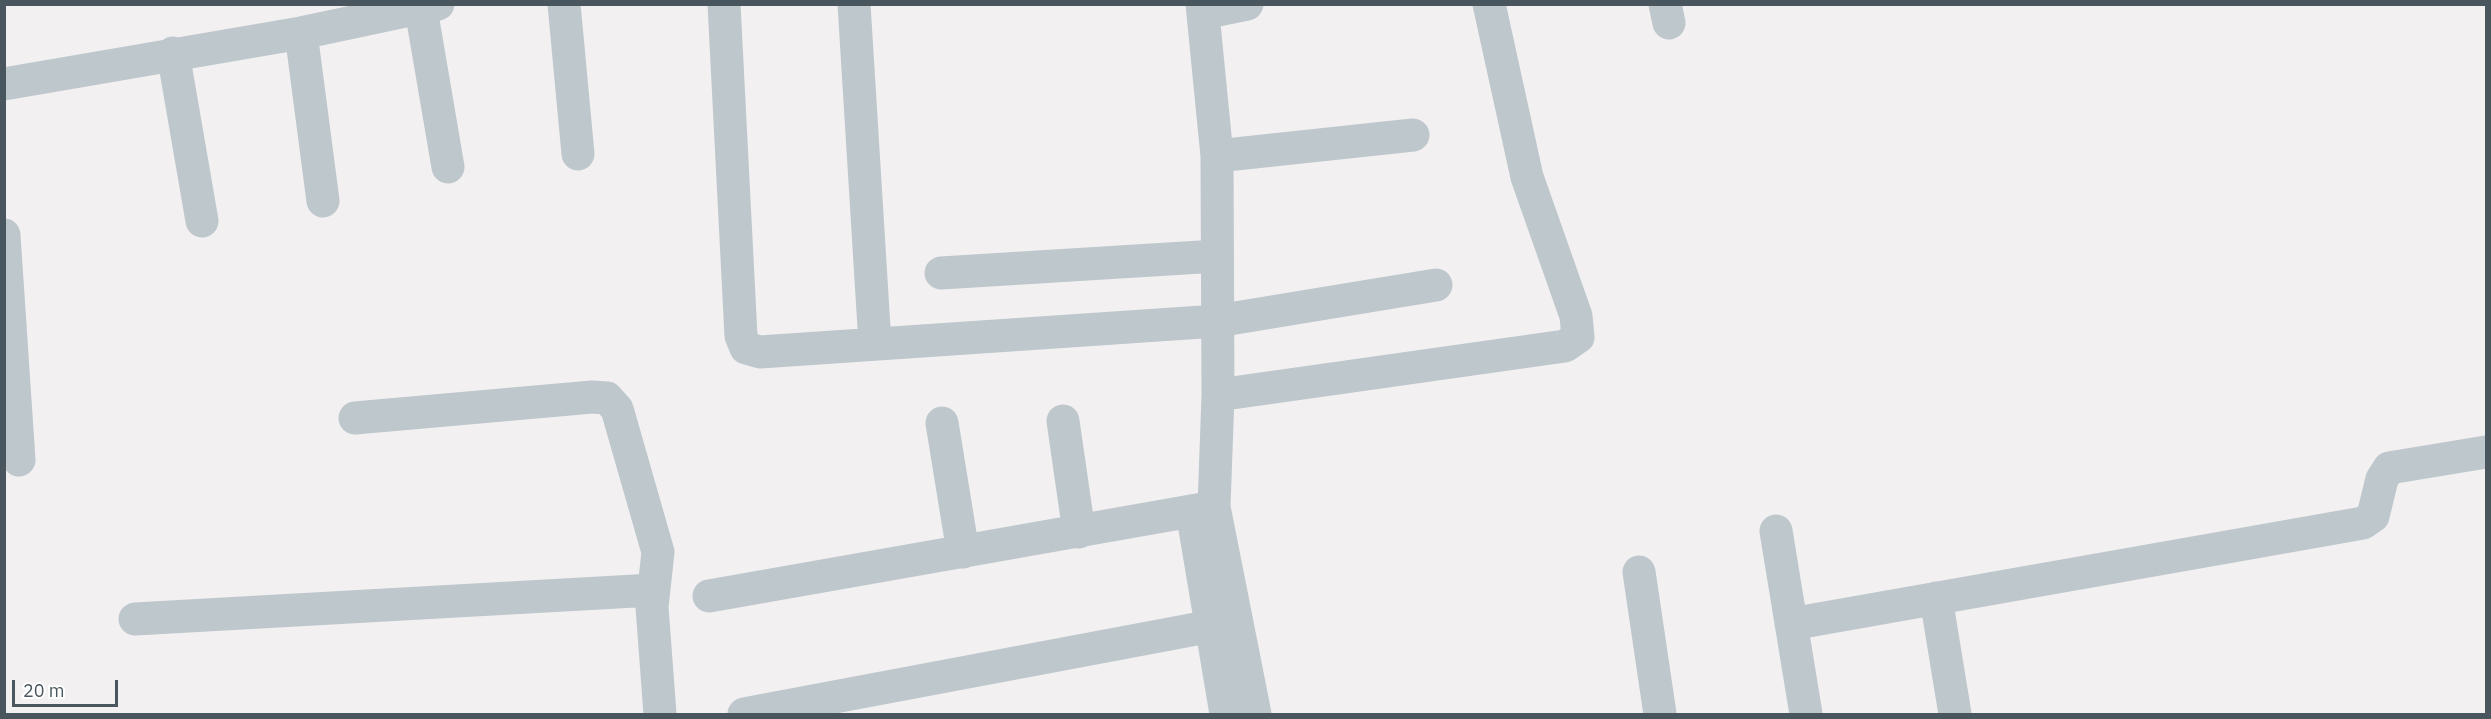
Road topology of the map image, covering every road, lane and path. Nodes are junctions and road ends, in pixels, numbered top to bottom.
1 (564, 4) edge
2 (724, 4) edge
3 (854, 4) edge
4 (1247, 4) edge
5 (1489, 4) edge
6 (429, 7) edge
7 (1203, 9) edge
8 (301, 33) junction
9 (173, 53) junction
10 (4, 84) edge
11 (1413, 135) dead end
12 (578, 154) dead end
13 (1217, 156) junction
14 (448, 167) dead end
15 (323, 201) dead end
16 (202, 221) dead end
17 (4, 235) edge
18 (1217, 256) junction
19 (941, 273) dead end
20 (1436, 285) dead end
21 (1217, 321) junction
22 (875, 344) junction
23 (1218, 395) junction
24 (354, 418) dead end
25 (1063, 421) dead end
26 (942, 423) dead end
27 (2487, 452) edge
28 (19, 460) dead end
29 (1203, 509) junction
30 (1776, 531) dead end
31 (1079, 532) junction
32 (963, 552) junction
33 (1639, 572) dead end
34 (653, 590) junction
35 (709, 596) dead end
36 (1936, 598) junction
37 (135, 619) dead end
38 (1791, 624) junction
39 (1212, 626) junction
40 (660, 714) edge
41 (744, 714) edge
42 (1226, 714) edge
43 (1255, 714) edge
44 (1660, 714) edge
45 (1806, 714) edge
46 (1955, 714) edge

1 - 12 street
2 - 22 street
3 - 22 street
4 - 7 street
5 - 23 street
6 - 8 street
6 - 14 street
7 - 13 street
8 - 9 street
8 - 15 street
9 - 10 street
9 - 16 street
11 - 13 street
13 - 18 street
17 - 28 street
18 - 19 street
18 - 21 street
20 - 21 street
21 - 22 street
21 - 23 street
23 - 29 street
24 - 34 street
25 - 31 street
26 - 32 street
27 - 36 street
29 - 31 street
29 - 39 street
29 - 43 street
30 - 38 street
31 - 32 street
32 - 35 street
33 - 44 street
34 - 37 street
34 - 40 street
36 - 38 street
36 - 46 street
38 - 45 street
39 - 41 street
39 - 42 street

